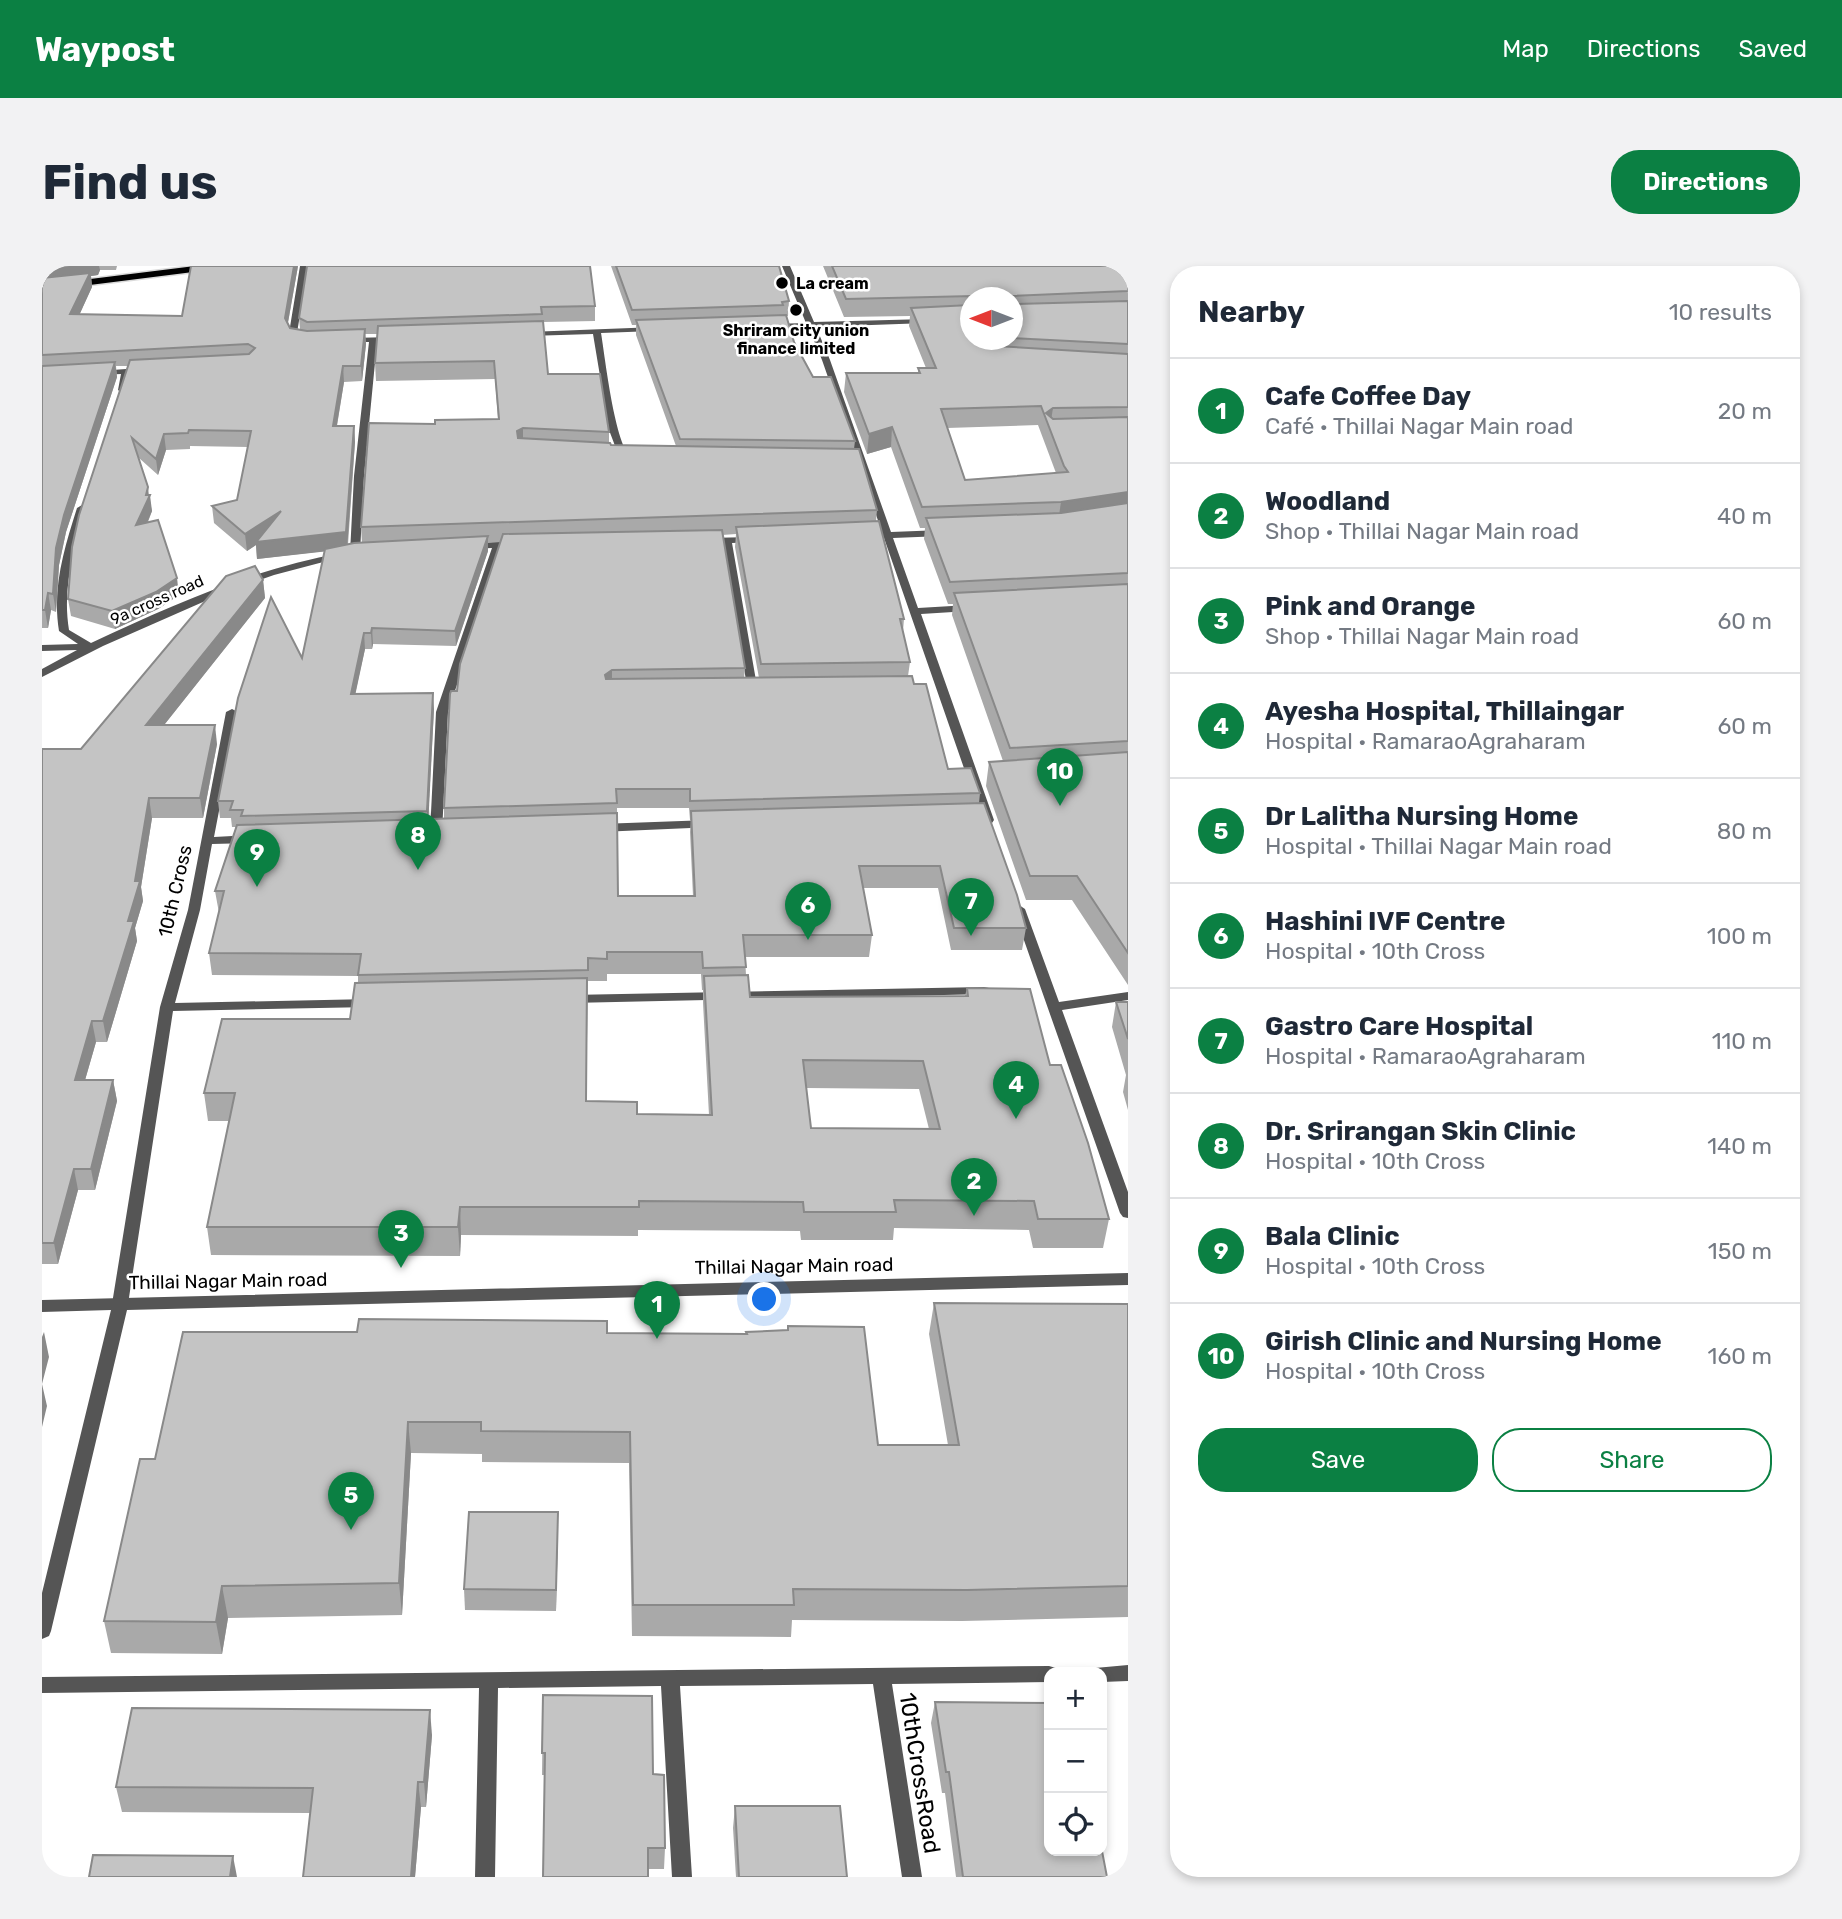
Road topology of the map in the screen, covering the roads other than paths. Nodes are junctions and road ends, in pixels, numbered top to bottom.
1 (217, 266) edge
2 (304, 266) edge
3 (786, 266) edge
4 (42, 288) edge
5 (931, 320) edge
6 (811, 325) junction
7 (759, 326) edge
8 (667, 329) edge
9 (597, 331) junction
10 (513, 334) edge
11 (401, 338) edge
12 (321, 340) edge
13 (334, 340) edge
14 (373, 340) junction
15 (140, 370) edge
16 (126, 371) junction
17 (93, 373) edge
18 (121, 395) edge
19 (611, 457) edge
20 (623, 457) junction
21 (637, 460) edge
22 (850, 463) edge
23 (863, 463) junction
24 (85, 501) edge
25 (953, 532) edge
26 (888, 535) junction
27 (848, 537) edge
28 (767, 540) edge
29 (690, 541) edge
30 (727, 541) junction
31 (526, 544) edge
32 (498, 545) junction
33 (460, 547) edge
34 (369, 552) edge
35 (355, 553) junction
36 (979, 608) edge
37 (915, 611) junction
38 (90, 647) junction
39 (42, 648) edge
40 (42, 674) edge
41 (928, 688) edge
42 (942, 688) junction
43 (766, 691) edge
44 (740, 692) edge
45 (753, 692) junction
46 (232, 712) edge
47 (984, 822) edge
48 (729, 824) edge
49 (590, 828) edge
50 (436, 833) edge
51 (261, 839) edge
52 (207, 841) junction
53 (1013, 891) edge
54 (992, 991) edge
55 (1128, 996) edge
56 (559, 1000) edge
57 (391, 1003) edge
58 (1054, 1006) junction
59 (167, 1007) junction
60 (1128, 1213) edge
61 (1128, 1279) edge
62 (120, 1304) junction
63 (42, 1307) edge
64 (42, 1631) edge
65 (1128, 1673) edge
66 (1044, 1674) edge
67 (1107, 1674) edge
68 (881, 1676) junction
69 (670, 1678) junction
70 (489, 1680) junction
71 (42, 1685) edge
72 (485, 1877) edge
73 (682, 1877) edge
74 (912, 1877) edge

1 - 4 main road
2 - 12 street
3 - 6 street
5 - 6 street
6 - 7 street
6 - 23 street
8 - 9 street
9 - 10 street
9 - 20 street
11 - 14 street
13 - 14 street
14 - 35 street
15 - 16 street
16 - 17 street
16 - 18 street
19 - 20 street
20 - 21 street
22 - 23 street
23 - 26 street
24 - 38 street
25 - 26 street
26 - 27 street
26 - 37 street
28 - 30 street
29 - 30 street
30 - 45 street
31 - 32 street
32 - 33 street
32 - 50 street
34 - 35 street, 9a cross road
35 - 38 street, 9a cross road
36 - 37 street
37 - 42 street
38 - 39 street
38 - 40 street, 9a cross road
41 - 42 street
42 - 47 street
43 - 45 street
44 - 45 street
46 - 52 street
48 - 49 street
51 - 52 street, 10th Cross
52 - 59 street, 10th Cross
53 - 58 street
54 - 56 street
55 - 58 street
57 - 59 street
58 - 60 street
59 - 62 street, 10th Cross
61 - 62 street, Thillai Nagar Main road
62 - 63 street, Thillai Nagar Main road
62 - 64 street, 10th Cross
65 - 67 street
66 - 68 street
68 - 69 street
68 - 74 street, 10thCrossRoad
69 - 70 street
69 - 73 street
70 - 71 street
70 - 72 street

